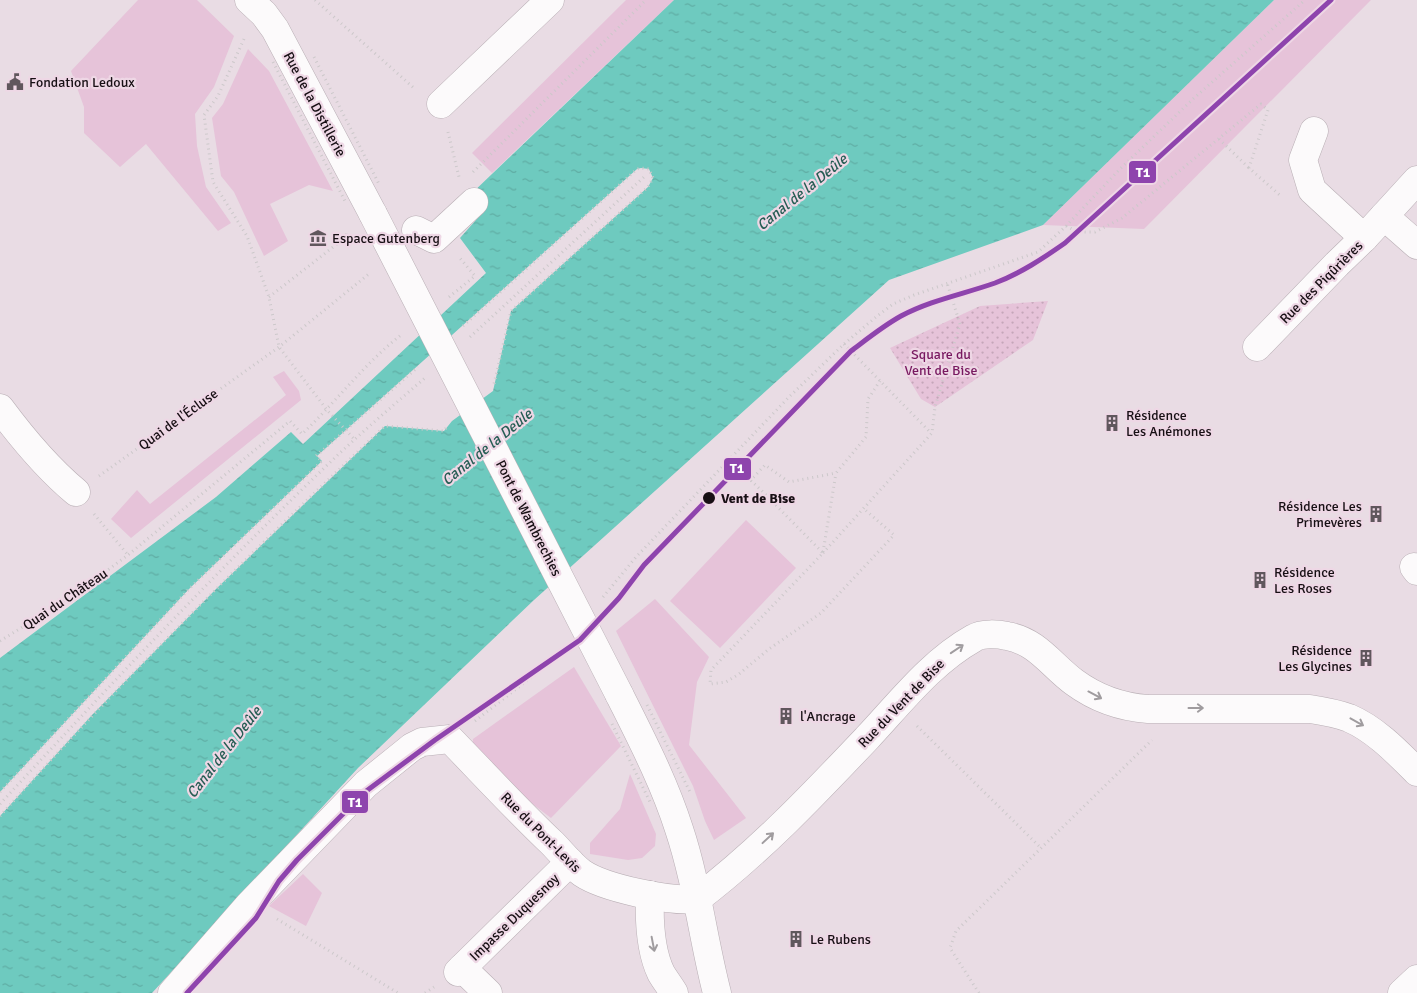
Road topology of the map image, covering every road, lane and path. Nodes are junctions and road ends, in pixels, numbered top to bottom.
1 (249, 0) edge
2 (315, 0) edge
3 (550, 0) edge
4 (646, 0) edge
5 (1305, 0) edge
6 (248, 32) dead end
7 (441, 104) junction
8 (1314, 131) dead end
9 (1219, 139) junction
10 (1249, 168) junction
11 (644, 176) dead end
12 (1417, 180) edge
13 (467, 188) junction
14 (1284, 199) dead end
15 (373, 214) joint
16 (1384, 216) junction
17 (1066, 226) junction
18 (416, 230) dead end
19 (346, 237) dead end
20 (1364, 238) junction
21 (1417, 245) edge
22 (947, 282) junction
23 (269, 296) junction
24 (462, 327) dead end
25 (469, 339) dead end
26 (844, 344) junction
27 (279, 347) junction
28 (1257, 347) dead end
29 (418, 366) dead end
30 (427, 376) dead end
31 (880, 381) junction
32 (493, 391) dead end
33 (0, 408) edge
34 (328, 410) junction
35 (452, 421) dead end
36 (346, 430) junction
37 (932, 433) junction
38 (355, 440) junction
39 (729, 460) junction
40 (836, 473) junction
41 (750, 481) junction
42 (76, 492) junction
43 (863, 508) junction
44 (823, 553) junction
45 (128, 555) junction
46 (598, 604) dead end
47 (0, 641) edge
48 (567, 650) dead end
49 (896, 707) junction
50 (1185, 708) junction
51 (450, 739) junction
52 (1417, 772) edge
53 (0, 792) edge
54 (0, 804) edge
55 (0, 816) edge
56 (1041, 848) junction
57 (570, 862) junction
58 (650, 895) junction
59 (697, 899) junction
60 (249, 905) junction
61 (1417, 979) edge
62 (172, 993) edge
63 (398, 993) edge
64 (488, 993) edge
65 (674, 993) edge
66 (717, 993) edge
67 (979, 993) edge
68 (1402, 993) edge

1 - 15 street, Rue de la Distillerie
2 - 7 path
3 - 7 street
4 - 13 path
5 - 17 path
6 - 23 path
7 - 13 path
8 - 20 street
9 - 10 path
9 - 10 path
9 - 17 path
10 - 14 path
11 - 25 path
12 - 16 street, Rue des Piqûrières
13 - 18 street
15 - 59 street, Pont de Wambrechies, bridge
16 - 20 street, Rue des Piqûrières
16 - 21 street
17 - 22 path
19 - 23 path
20 - 28 street, Rue des Piqûrières
22 - 26 path
22 - 37 path
23 - 27 path
24 - 32 path
26 - 31 path
26 - 39 path
27 - 34 path
27 - 42 path, Quai de l'Écluse
29 - 36 path
30 - 38 path
31 - 37 path
31 - 40 path
33 - 42 street
34 - 36 path
34 - 45 path, Quai du Château
35 - 55 path
36 - 38 path
36 - 53 path
37 - 43 path
38 - 54 path
39 - 41 path
39 - 46 path
40 - 41 path
40 - 44 path
41 - 44 path
42 - 45 path
43 - 44 path
43 - 44 path
45 - 47 path, Quai du Château
48 - 51 path
49 -> 50 street, Rue du Vent de Bise
49 - 56 path
59 -> 49 street, Rue du Vent de Bise
50 -> 52 street, Rue du Vent de Bise
50 - 56 path
51 - 57 street, Rue du Pont-Levis
51 - 60 street
56 - 67 path
57 - 58 street, Rue du Pont-Levis
57 - 64 street, Impasse Duquesnoy
58 - 59 street, Rue du Pont-Levis
58 -> 65 street
59 - 66 street
60 - 62 street
60 - 63 path
61 - 68 street

